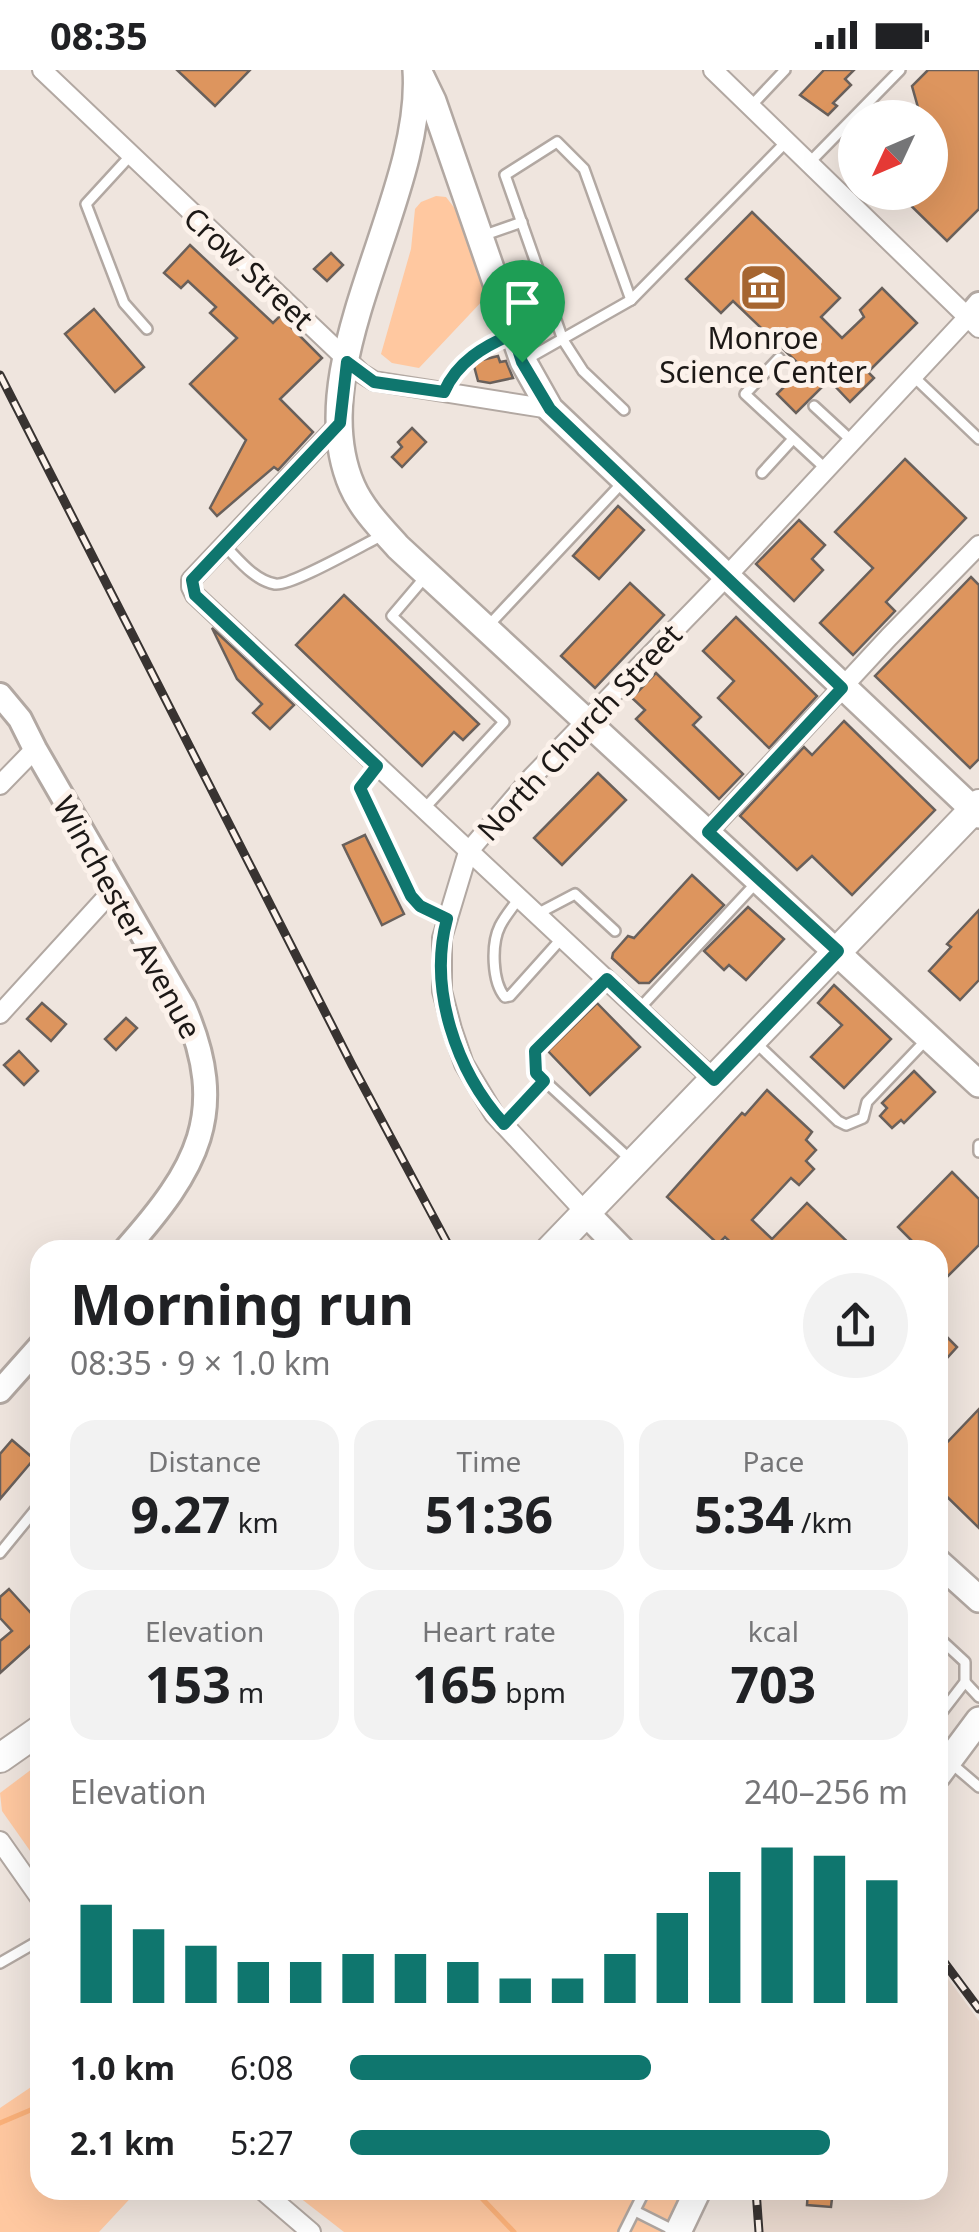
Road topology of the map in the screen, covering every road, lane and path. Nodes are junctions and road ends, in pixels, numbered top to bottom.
1 (42, 70) edge
2 (417, 70) edge
3 (785, 70) edge
4 (900, 70) edge
5 (716, 71) edge
6 (750, 106) junction
7 (787, 141) junction
8 (131, 155) junction
9 (809, 163) junction
10 (522, 222) junction
11 (479, 236) junction
12 (631, 300) junction
13 (975, 316) edge
14 (147, 329) dead end
15 (513, 334) junction
16 (562, 340) junction
17 (779, 358) dead end
18 (347, 362) junction
19 (522, 362) junction
20 (914, 376) junction
21 (444, 392) junction
22 (814, 406) dead end
23 (550, 409) junction
24 (624, 410) dead end
25 (340, 423) junction
26 (793, 439) junction
27 (979, 439) edge
28 (852, 442) junction
29 (826, 469) junction
30 (762, 473) dead end
31 (624, 481) junction
32 (386, 534) junction
33 (224, 545) junction
34 (975, 556) edge
35 (428, 574) junction
36 (726, 577) junction
37 (486, 628) junction
38 (842, 688) junction
39 (0, 695) edge
40 (586, 720) junction
41 (34, 750) junction
42 (377, 766) junction
43 (0, 785) edge
44 (423, 810) junction
45 (977, 810) edge
46 (708, 832) junction
47 (468, 852) junction
48 (759, 879) junction
49 (114, 888) junction
50 (519, 898) junction
51 (537, 914) junction
52 (447, 919) junction
53 (615, 931) dead end
54 (562, 938) junction
55 (838, 951) junction
56 (607, 979) junction
57 (639, 1009) junction
58 (0, 1014) edge
59 (929, 1037) junction
60 (753, 1040) junction
61 (714, 1080) junction
62 (544, 1081) junction
63 (979, 1084) edge
64 (504, 1124) junction
65 (634, 1163) junction
66 (586, 1213) junction
67 (134, 1240) edge
68 (560, 1240) edge
69 (612, 1240) edge
70 (30, 1363) edge
71 (0, 1391) edge
72 (30, 1516) edge
73 (0, 1553) edge
74 (948, 1571) edge
75 (979, 1600) edge
76 (948, 1646) edge
77 (964, 1682) junction
78 (979, 1697) edge
79 (948, 1704) edge
80 (979, 1720) edge
81 (30, 1737) edge
82 (948, 1755) edge
83 (0, 1758) edge
84 (948, 1766) edge
85 (979, 1787) edge
86 (0, 1840) edge
87 (30, 1884) edge
88 (30, 1946) edge
89 (0, 1964) edge
90 (274, 2200) edge
91 (640, 2200) edge
92 (693, 2200) edge
93 (635, 2211) junction
94 (311, 2232) edge
95 (624, 2232) edge
96 (678, 2232) edge

1 - 8 street, Crow Street
2 - 11 main road
2 - 18 main road
3 - 6 lane
4 - 9 lane
5 - 6 street
6 - 7 street
7 - 9 street
7 - 12 lane
8 - 14 lane
8 - 18 street, Crow Street
9 - 13 street
10 - 11 lane
10 - 12 lane
10 - 16 lane
11 - 15 main road
12 - 16 lane
13 - 20 street, North Church Street
15 - 19 main road
15 - 21 lane
16 - 19 lane
16 - 24 lane
17 - 26 lane
18 - 21 street, Crow Street
18 - 25 main road
19 - 23 main road
20 - 27 lane
20 - 28 street, North Church Street
21 - 23 street, Crow Street
22 - 28 lane
23 - 31 main road
25 - 32 main road
25 - 33 street
26 - 29 lane
26 - 30 lane
28 - 29 street, North Church Street
29 - 36 street, North Church Street
31 - 36 main road
31 - 37 lane
32 - 33 lane
32 - 35 main road
33 - 42 street
34 - 38 street
35 - 37 main road
35 - 44 lane
36 - 38 main road
36 - 40 street, North Church Street
37 - 40 main road
38 - 45 main road
38 - 46 street
39 - 41 street, Winchester Avenue
40 - 46 main road
40 - 47 street, North Church Street
41 - 43 street
41 - 49 street, Winchester Avenue
42 - 44 street
42 - 52 lane
44 - 47 street
45 - 55 main road
46 - 48 main road
47 - 50 street
47 - 52 street, North Church Street
48 - 55 main road
48 - 57 lane
49 - 58 street
49 - 67 street, Winchester Avenue
50 - 51 street
50 - 54 lane
51 - 53 lane
51 - 54 street
52 - 64 street, North Church Street
54 - 56 street
55 - 59 main road
55 - 60 main road
56 - 57 street
56 - 62 lane
57 - 61 street
59 - 60 lane
59 - 63 main road
60 - 61 main road
61 - 65 main road
62 - 64 lane
62 - 65 lane
64 - 66 street, North Church Street
65 - 66 main road
66 - 68 main road
66 - 69 main road, North Church Street
70 - 71 street
72 - 73 lane
74 - 75 main road
76 - 77 lane
77 - 78 lane
77 - 79 lane
80 - 82 main road
81 - 83 main road
84 - 85 lane
86 - 87 street
88 - 89 lane
90 - 94 street
91 - 93 lane
92 - 96 main road
93 - 95 lane
93 - 96 lane

